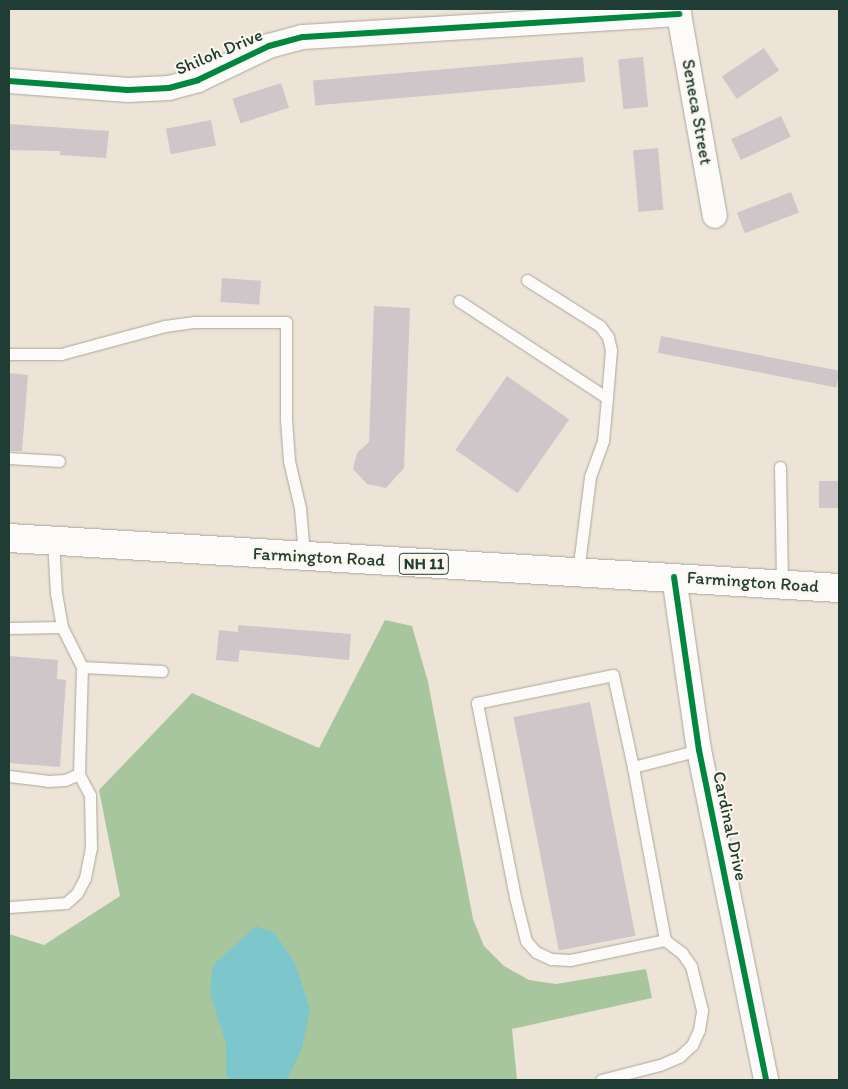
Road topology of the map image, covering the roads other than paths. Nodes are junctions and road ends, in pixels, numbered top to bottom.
1 (679, 12) edge
2 (9, 81) edge
3 (715, 216) dead end
4 (527, 280) dead end
5 (459, 301) dead end
6 (9, 354) edge
7 (607, 398) junction
8 (9, 458) edge
9 (59, 461) dead end
10 (780, 467) dead end
11 (9, 538) edge
12 (53, 541) junction
13 (304, 557) junction
14 (578, 572) junction
15 (674, 577) junction
16 (782, 584) junction
17 (839, 588) edge
18 (62, 627) junction
19 (9, 628) edge
20 (82, 667) junction
21 (162, 671) dead end
22 (699, 750) junction
23 (633, 767) junction
24 (79, 774) junction
25 (9, 776) edge
26 (9, 907) edge
27 (665, 940) junction
28 (601, 1080) edge
29 (766, 1080) edge

1 - 2 street, Shiloh Drive
1 - 3 street, Seneca Street
4 - 7 lane
5 - 7 lane
6 - 13 lane
7 - 14 lane
8 - 9 lane
10 - 16 lane
11 - 12 highway, Farmington Road / NH 11
12 - 13 highway, Farmington Road / NH 11
12 - 18 lane
13 - 14 highway, Farmington Road / NH 11
14 - 15 highway, Farmington Road / NH 11
15 - 16 highway, Farmington Road / NH 11
15 - 22 street, Cardinal Drive
16 - 17 highway, Farmington Road / NH 11
18 - 19 lane
18 - 20 lane
20 - 21 lane
20 - 24 lane
22 - 23 lane
22 - 29 street, Cardinal Drive
23 - 27 lane
23 - 27 lane
24 - 25 lane
24 - 26 lane
27 - 28 lane

